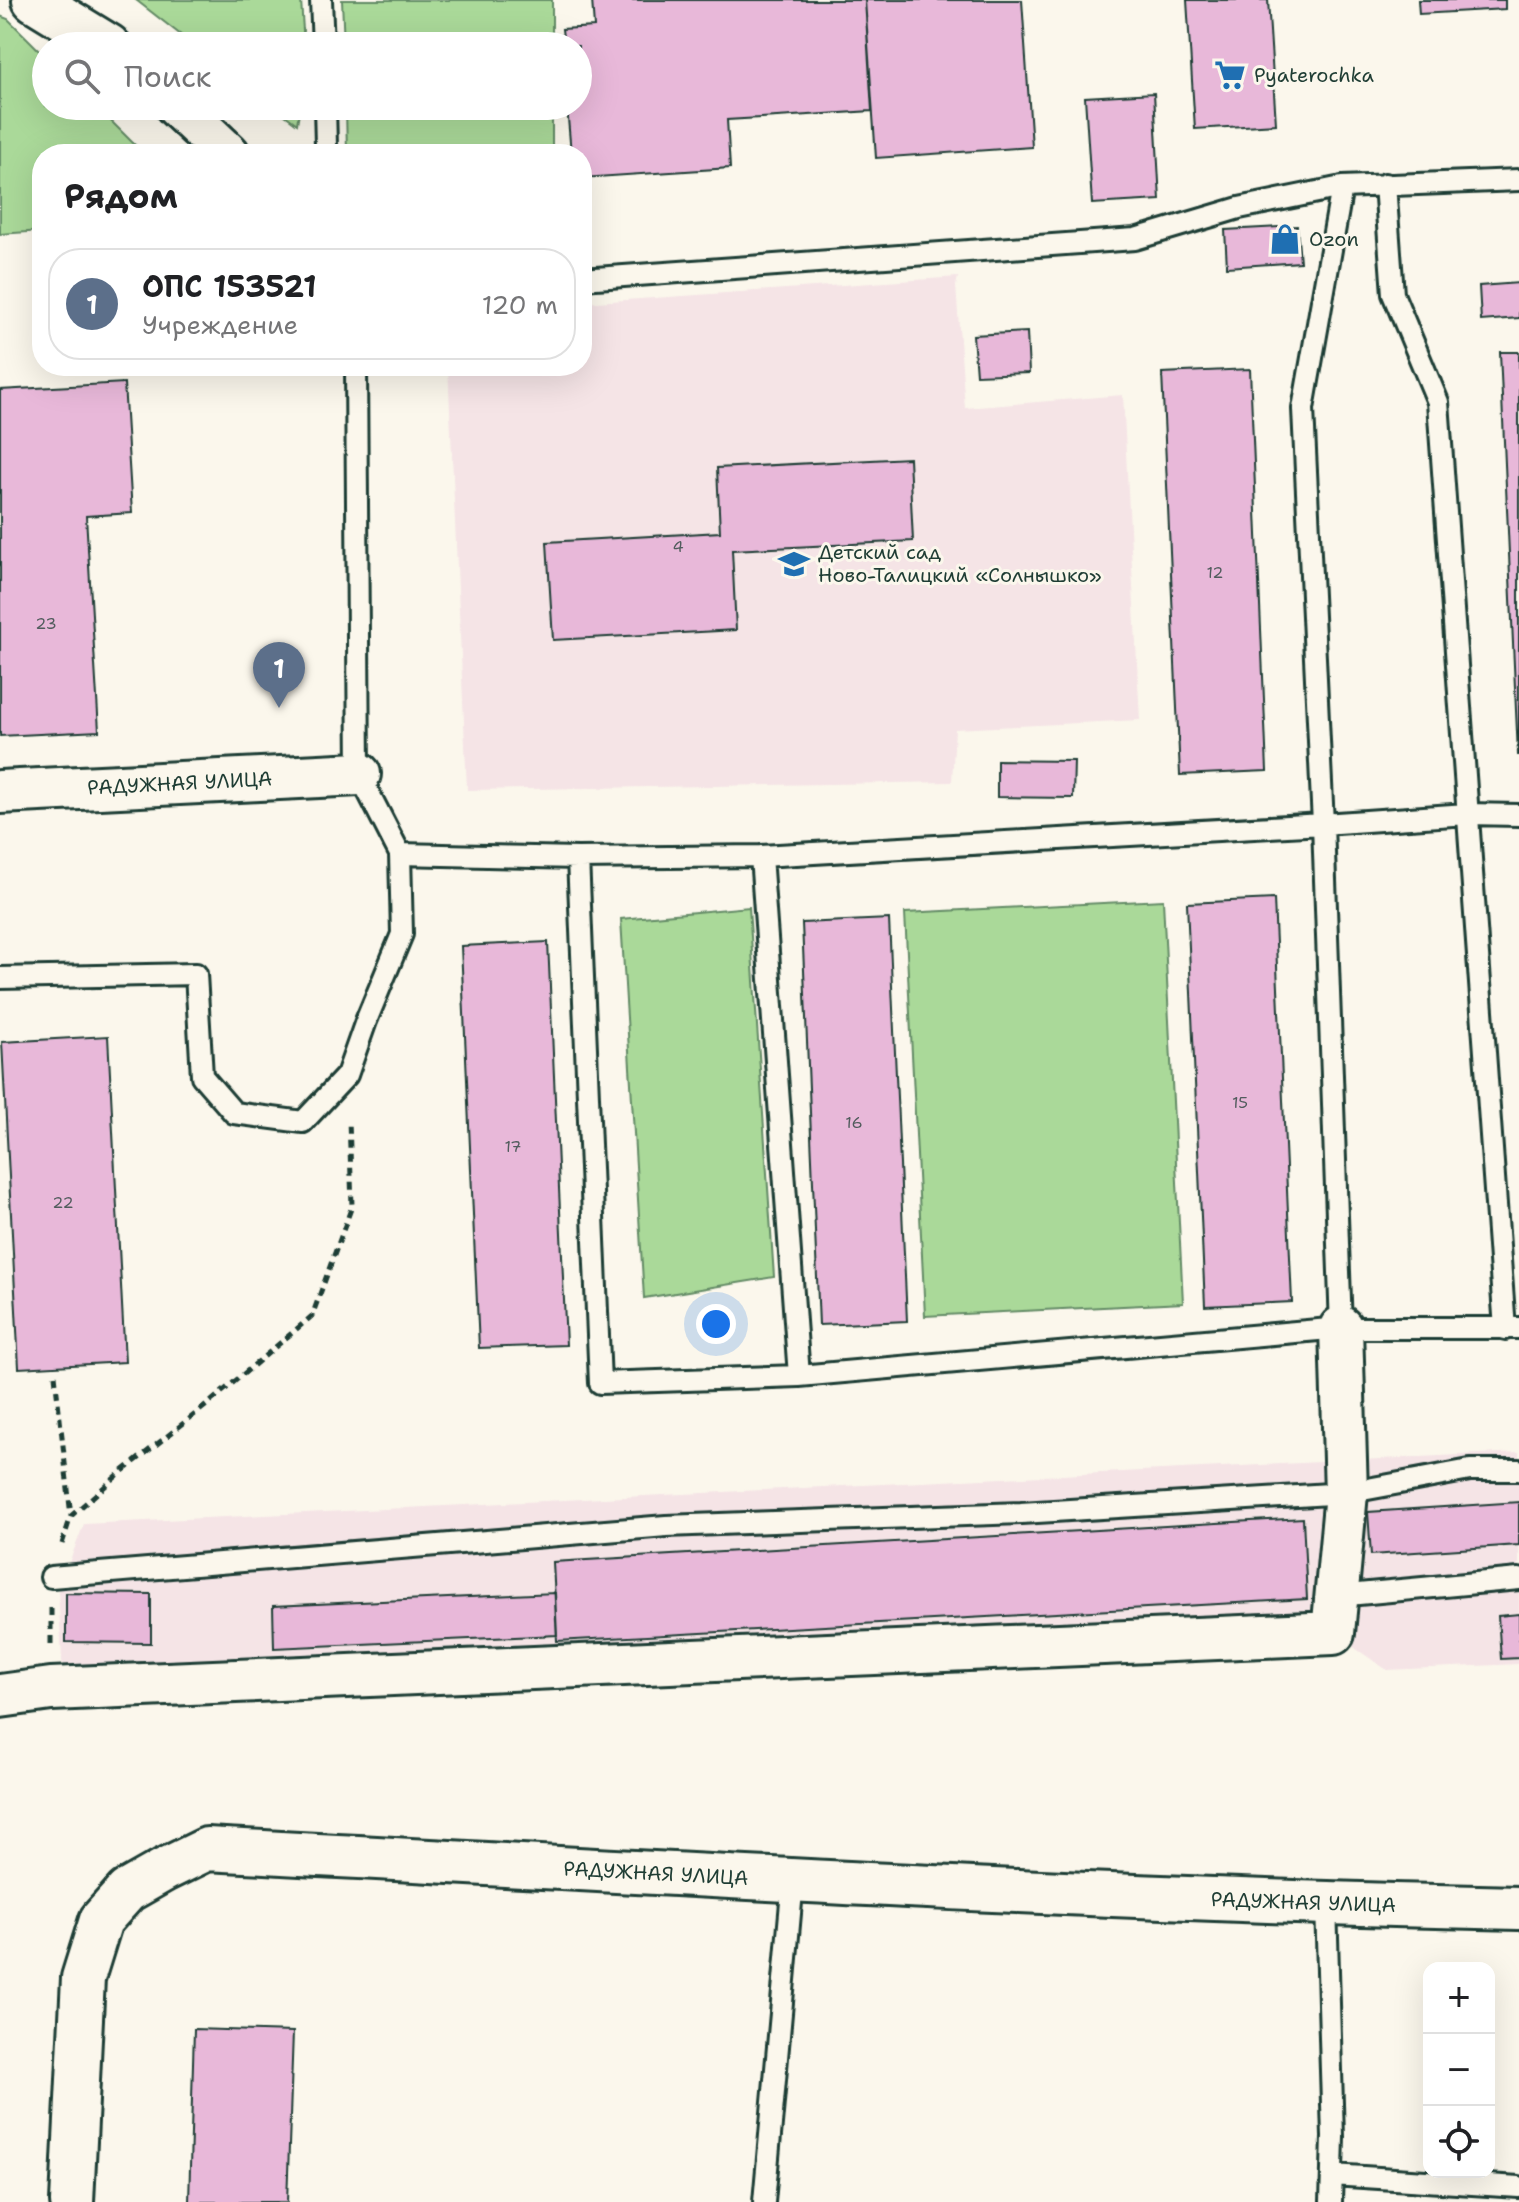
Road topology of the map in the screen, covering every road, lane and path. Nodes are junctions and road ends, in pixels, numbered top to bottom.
1 (34, 0) edge
2 (321, 0) edge
3 (86, 32) edge
4 (322, 32) edge
5 (192, 120) edge
6 (325, 120) edge
7 (217, 144) edge
8 (326, 144) edge
9 (1519, 180) edge
10 (1385, 184) junction
11 (1342, 187) junction
12 (592, 278) edge
13 (356, 376) edge
14 (359, 774) junction
15 (0, 792) edge
16 (1467, 814) junction
17 (1519, 815) edge
18 (1323, 824) junction
19 (400, 854) junction
20 (761, 856) junction
21 (578, 858) junction
22 (0, 978) edge
23 (347, 1075) junction
24 (1341, 1328) junction
25 (1512, 1328) edge
26 (55, 1375) dead end
27 (799, 1376) junction
28 (1519, 1470) edge
29 (1346, 1493) junction
30 (71, 1516) junction
31 (51, 1577) junction
32 (1519, 1579) edge
33 (1337, 1596) junction
34 (51, 1689) junction
35 (0, 1696) edge
36 (793, 1880) junction
37 (1326, 1904) junction
38 (1519, 1908) edge
39 (1332, 2175) junction
40 (1519, 2187) edge
41 (72, 2202) edge
42 (764, 2202) edge
43 (1331, 2202) edge

1 - 3 street
2 - 4 lane
5 - 7 street
6 - 8 lane
9 - 10 lane
10 - 11 lane
10 - 16 lane
11 - 12 lane
11 - 18 lane
13 - 14 lane
14 - 15 street, РАДУЖНАЯ УЛИЦА
14 - 19 lane
16 - 17 lane
16 - 18 lane
16 - 25 lane
18 - 20 lane
18 - 24 lane
19 - 21 lane
19 - 23 lane
20 - 21 lane
20 - 27 lane
21 - 27 lane
22 - 23 lane
23 - 30 path
24 - 25 lane
24 - 27 lane
24 - 29 street
26 - 30 path
28 - 29 lane
29 - 31 lane
29 - 33 street
30 - 31 path
31 - 34 path
32 - 33 lane
33 - 34 street
34 - 35 street
36 - 37 street, РАДУЖНАЯ УЛИЦА
36 - 41 street, РАДУЖНАЯ УЛИЦА
36 - 42 lane
37 - 38 street, РАДУЖНАЯ УЛИЦА
37 - 39 lane
39 - 40 lane
39 - 43 lane

